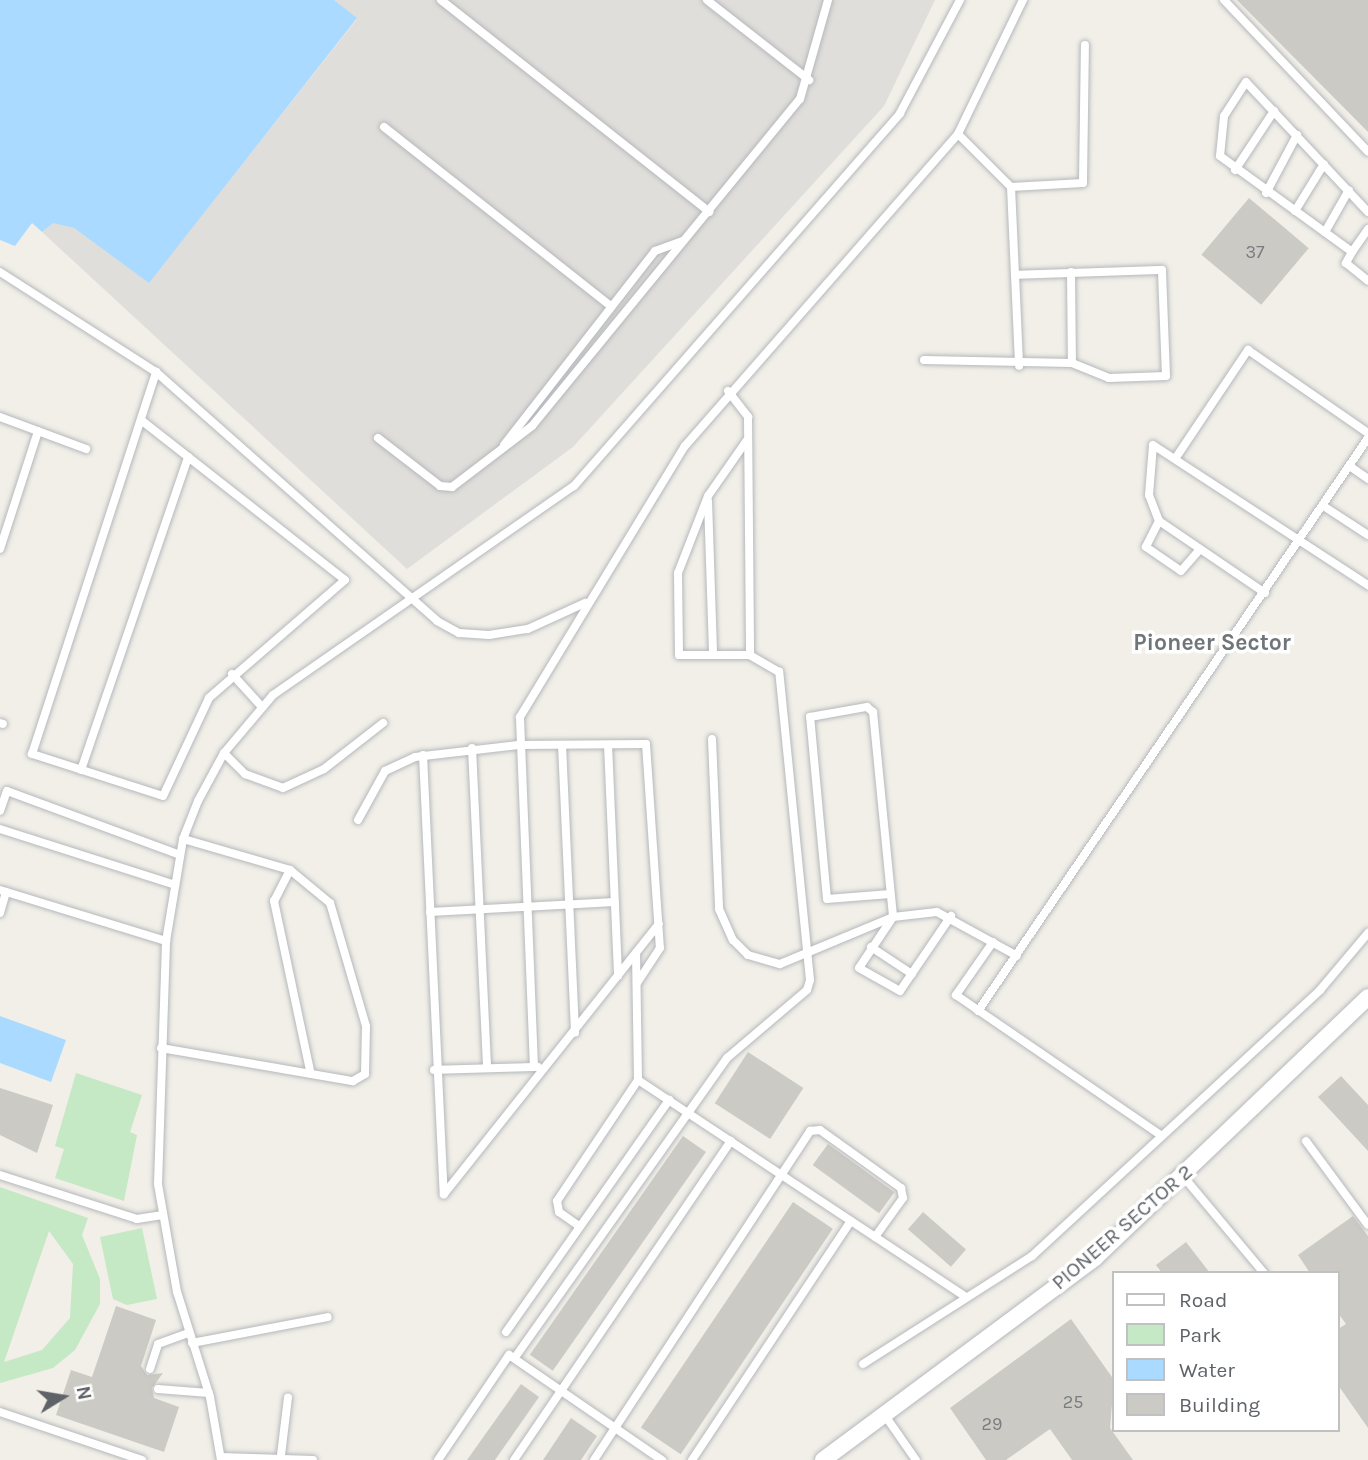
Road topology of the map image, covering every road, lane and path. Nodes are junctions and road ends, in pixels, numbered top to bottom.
1 (441, 0) edge
2 (707, 0) edge
3 (828, 0) edge
4 (960, 0) edge
5 (1023, 0) edge
6 (1224, 0) edge
7 (1085, 45) dead end
8 (809, 80) junction
9 (1274, 111) junction
10 (384, 127) dead end
11 (958, 134) junction
12 (1297, 135) junction
13 (1368, 152) edge
14 (1324, 164) junction
15 (1235, 170) junction
16 (1011, 187) junction
17 (1349, 190) junction
18 (1266, 193) junction
19 (1295, 211) junction
20 (709, 212) junction
21 (1368, 212) edge
22 (1368, 229) edge
23 (1325, 232) junction
24 (682, 241) junction
25 (1352, 252) junction
26 (0, 272) edge
27 (1071, 272) junction
28 (1015, 275) junction
29 (1368, 281) edge
30 (611, 306) junction
31 (923, 360) dead end
32 (1072, 363) junction
33 (1018, 366) junction
34 (156, 372) junction
35 (728, 391) junction
36 (0, 417) edge
37 (141, 420) junction
38 (38, 431) junction
39 (378, 438) dead end
40 (747, 440) junction
41 (1367, 440) edge
42 (86, 449) dead end
43 (500, 450) junction
44 (1177, 456) junction
45 (188, 457) junction
46 (1351, 467) junction
47 (1368, 479) edge
48 (708, 496) junction
49 (1325, 507) junction
50 (1159, 521) junction
51 (1368, 535) edge
52 (1304, 541) junction
53 (0, 549) edge
54 (1200, 549) junction
55 (1368, 585) edge
56 (1265, 593) junction
57 (410, 601) junction
58 (587, 602) junction
59 (713, 655) junction
60 (750, 655) junction
61 (232, 674) junction
62 (261, 707) junction
63 (383, 723) dead end
64 (712, 739) dead end
65 (608, 744) junction
66 (518, 745) junction
67 (562, 745) junction
68 (472, 748) junction
69 (225, 753) junction
70 (423, 755) junction
71 (81, 770) junction
72 (0, 811) edge
73 (358, 820) dead end
74 (0, 829) edge
75 (183, 839) junction
76 (180, 855) junction
77 (290, 870) junction
78 (176, 885) junction
79 (3, 891) edge
80 (890, 894) junction
81 (615, 902) junction
82 (569, 904) junction
83 (526, 906) junction
84 (479, 909) junction
85 (430, 912) junction
86 (0, 913) edge
87 (951, 916) junction
88 (893, 918) junction
89 (659, 925) junction
90 (1368, 933) edge
91 (166, 941) junction
92 (993, 942) junction
93 (871, 947) junction
94 (636, 953) junction
95 (1017, 956) junction
96 (809, 957) junction
97 (912, 974) junction
98 (618, 976) junction
99 (637, 983) junction
100 (1368, 997) edge
101 (978, 1011) junction
102 (575, 1032) junction
103 (161, 1048) junction
104 (548, 1066) junction
105 (487, 1067) junction
106 (534, 1067) junction
107 (310, 1070) junction
108 (434, 1070) junction
109 (638, 1080) junction
110 (669, 1100) junction
111 (688, 1113) junction
112 (1158, 1134) junction
113 (731, 1141) junction
114 (1307, 1141) dead end
115 (0, 1175) edge
116 (781, 1175) junction
117 (1182, 1175) junction
118 (163, 1216) junction
119 (851, 1221) junction
120 (1368, 1225) edge
121 (579, 1226) junction
122 (875, 1237) junction
123 (1262, 1271) edge
124 (966, 1297) junction
125 (328, 1317) dead end
126 (506, 1332) dead end
127 (188, 1333) junction
128 (192, 1343) junction
129 (516, 1356) junction
130 (863, 1364) dead end
131 (150, 1369) dead end
132 (563, 1388) junction
133 (158, 1389) dead end
134 (209, 1393) junction
135 (288, 1398) dead end
136 (0, 1412) edge
137 (884, 1414) junction
138 (618, 1425) junction
139 (281, 1455) junction
140 (221, 1458) edge
141 (142, 1460) edge
142 (313, 1460) edge
143 (438, 1460) edge
144 (514, 1460) edge
145 (593, 1460) edge
146 (662, 1460) edge
147 (692, 1460) edge
148 (823, 1460) edge
149 (916, 1460) edge

1 - 20 lane
2 - 8 lane
3 - 8 lane
4 - 57 lane
5 - 11 lane
6 - 13 lane
7 - 16 lane
8 - 20 lane
9 - 12 lane
9 - 15 lane
9 - 15 lane
10 - 30 lane
11 - 16 lane
11 - 35 lane
12 - 14 lane
12 - 18 lane
14 - 17 lane
14 - 19 lane
15 - 18 lane
16 - 28 lane
17 - 21 lane
17 - 23 lane
18 - 19 lane
19 - 23 lane
20 - 24 lane
22 - 25 lane
23 - 25 lane
24 - 30 lane
24 - 43 lane
25 - 29 lane
26 - 34 lane
27 - 28 lane
27 - 32 lane
27 - 32 lane
28 - 33 lane
30 - 43 lane
31 - 33 lane
32 - 33 lane
34 - 37 lane
34 - 57 lane
35 - 40 lane
35 - 58 lane
36 - 38 lane
37 - 45 lane
37 - 71 lane
38 - 42 lane
38 - 53 lane
39 - 43 lane
40 - 48 lane
40 - 60 lane
41 - 44 lane
41 - 46 lane
44 - 50 lane
44 - 52 lane
45 - 61 lane
45 - 71 lane
46 - 47 lane
46 - 49 lane
48 - 59 lane
48 - 59 lane
49 - 51 lane
49 - 52 lane
50 - 54 lane
50 - 54 lane
52 - 55 lane
52 - 56 lane
54 - 56 lane
56 - 95 lane
57 - 58 lane
57 - 62 lane
58 - 66 lane
59 - 60 lane
60 - 96 lane
61 - 62 lane
61 - 71 lane
62 - 69 lane
63 - 69 lane
64 - 96 lane
65 - 67 lane
65 - 81 lane
65 - 89 lane
66 - 67 lane
66 - 68 lane
66 - 83 lane
67 - 82 lane
68 - 70 lane
68 - 84 lane
69 - 75 lane
70 - 73 lane
70 - 85 lane
72 - 76 lane
74 - 78 lane
75 - 76 lane
75 - 77 lane
76 - 78 lane
77 - 107 lane
77 - 107 lane
78 - 91 lane
79 - 86 lane
79 - 91 lane
80 - 80 lane
80 - 88 lane
81 - 82 lane
81 - 98 lane
82 - 83 lane
82 - 102 lane
83 - 84 lane
83 - 106 lane
84 - 85 lane
84 - 105 lane
85 - 108 lane
87 - 88 lane
87 - 92 lane
87 - 97 lane
88 - 93 lane
88 - 96 lane
89 - 94 lane
89 - 99 lane
90 - 112 lane
91 - 103 lane
92 - 95 lane
92 - 101 lane
93 - 97 lane
93 - 97 lane
94 - 98 lane
94 - 99 lane
95 - 101 lane
96 - 111 lane
98 - 102 lane
99 - 109 lane
100 - 117 street, PIONEER SECTOR 2
101 - 112 lane
102 - 104 lane
103 - 107 lane
103 - 118 lane
104 - 106 lane
104 - 108 lane
105 - 106 lane
105 - 108 lane
109 - 110 lane
109 - 121 lane
110 - 111 lane
110 - 121 lane
111 - 113 lane
111 - 129 lane
112 - 124 lane
113 - 116 lane
113 - 132 lane
114 - 120 lane
115 - 118 lane
116 - 119 lane
116 - 122 lane
116 - 138 lane
117 - 123 lane
117 - 137 street, PIONEER SECTOR 2
118 - 127 lane
119 - 122 lane
119 - 147 lane
121 - 126 lane
122 - 124 lane
124 - 130 lane
125 - 128 lane
127 - 128 lane
127 - 131 lane
128 - 134 lane
129 - 132 lane
129 - 143 lane
132 - 138 lane
132 - 144 lane
133 - 134 lane
134 - 140 lane
135 - 139 lane
136 - 141 lane
137 - 148 street, PIONEER SECTOR 2
137 - 149 lane
138 - 145 lane
138 - 146 lane
139 - 140 lane
139 - 142 lane

